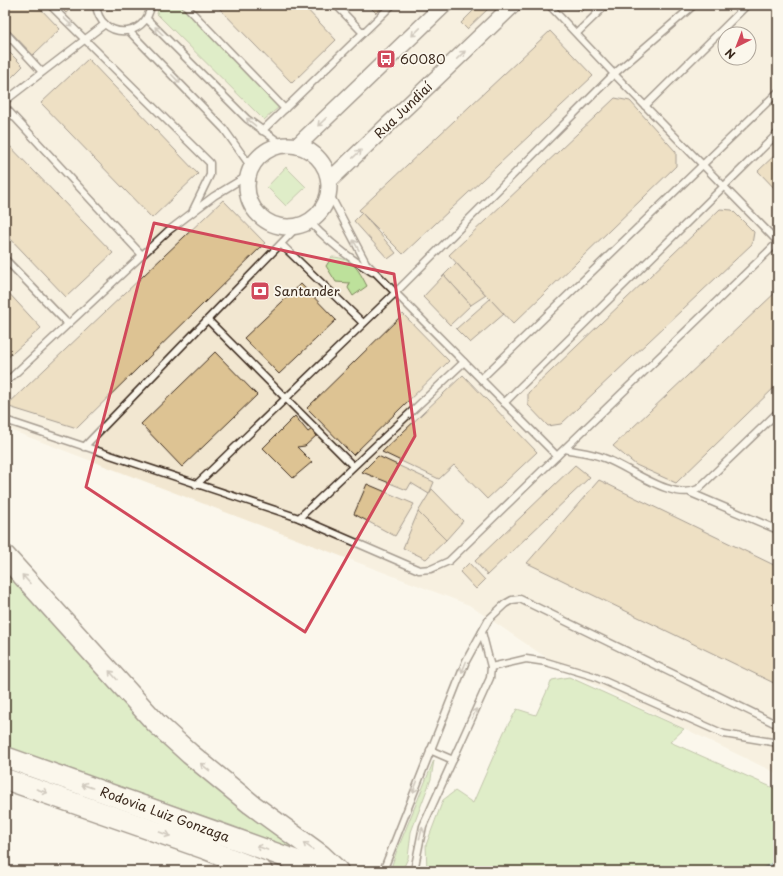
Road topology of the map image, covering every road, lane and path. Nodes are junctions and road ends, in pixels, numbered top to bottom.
1 (50, 5) edge
2 (96, 5) edge
3 (151, 5) edge
4 (185, 5) edge
5 (336, 5) edge
6 (392, 5) edge
7 (444, 5) edge
8 (513, 5) edge
9 (550, 5) edge
10 (606, 5) edge
11 (694, 5) edge
12 (747, 5) edge
13 (147, 19) junction
14 (105, 24) junction
15 (129, 31) junction
16 (5, 32) edge
17 (362, 33) junction
18 (577, 33) junction
19 (86, 38) junction
20 (42, 72) junction
21 (614, 74) junction
22 (778, 92) edge
23 (5, 101) edge
24 (645, 106) junction
25 (5, 107) edge
26 (285, 109) junction
27 (262, 131) junction
28 (778, 133) edge
29 (290, 146) junction
30 (703, 165) junction
31 (249, 172) junction
32 (723, 185) junction
33 (328, 186) junction
34 (193, 212) junction
35 (304, 224) junction
36 (778, 242) edge
37 (281, 244) junction
38 (142, 255) junction
39 (5, 259) edge
40 (378, 276) junction
41 (395, 293) junction
42 (208, 320) junction
43 (67, 323) junction
44 (363, 323) junction
45 (464, 362) junction
46 (481, 379) junction
47 (5, 383) edge
48 (285, 397) junction
49 (504, 402) junction
50 (778, 412) edge
51 (5, 420) edge
52 (84, 447) junction
53 (565, 449) junction
54 (558, 456) junction
55 (353, 466) junction
56 (196, 485) junction
57 (691, 493) junction
58 (299, 518) junction
59 (778, 530) edge
60 (5, 556) edge
61 (482, 632) junction
62 (491, 667) junction
63 (778, 725) edge
64 (778, 744) edge
65 (430, 750) junction
66 (5, 757) edge
67 (454, 760) junction
68 (5, 779) edge
69 (262, 871) edge
70 (325, 871) edge
71 (338, 871) edge
72 (383, 871) edge
73 (414, 871) edge

1 -> 19 lane
2 - 14 lane
3 - 13 lane
4 - 26 lane
5 - 17 lane
6 - 17 lane
7 -> 29 street
33 -> 8 street, Rua Jundiaí
9 - 18 lane
10 - 18 lane
11 - 21 lane
12 - 24 lane
13 - 15 lane
27 -> 13 lane
14 - 15 lane
14 - 19 lane
15 -> 31 lane
16 - 20 lane
17 - 26 lane
18 - 21 lane
19 - 20 lane
19 - 34 lane
20 - 23 lane
21 - 24 lane
21 - 41 lane
22 - 30 lane
24 - 30 lane
25 - 38 lane
26 - 27 lane
27 - 29 lane
28 - 32 lane
29 - 31 street
29 - 33 street
30 - 32 lane
30 - 46 lane
31 - 34 lane
31 - 35 street
32 - 36 lane
32 - 49 lane
33 - 35 street
40 -> 33 lane
34 - 38 lane
35 - 37 lane
35 - 40 lane
36 - 53 lane
37 - 42 lane
37 - 44 lane
38 - 43 lane
39 - 43 lane
40 - 41 lane
41 - 44 lane
41 - 45 lane
42 - 48 lane
42 - 52 lane
43 - 47 lane
44 - 48 lane
45 - 46 lane
45 - 55 lane
46 - 49 lane
48 - 55 lane
48 - 56 lane
49 - 54 lane
50 - 57 lane
51 - 52 lane
52 - 56 lane
53 - 54 lane
53 - 57 lane
54 - 58 lane
55 - 58 lane
56 - 58 lane
57 - 59 lane
71 -> 60 highway
61 - 62 lane
61 - 63 lane
61 -> 65 lane
62 - 64 lane
67 -> 62 lane
65 - 67 lane
65 -> 72 lane
70 -> 66 highway, Rodovia Luiz Gonzaga
73 -> 67 lane
68 -> 69 highway, Rodovia Luiz Gonzaga

